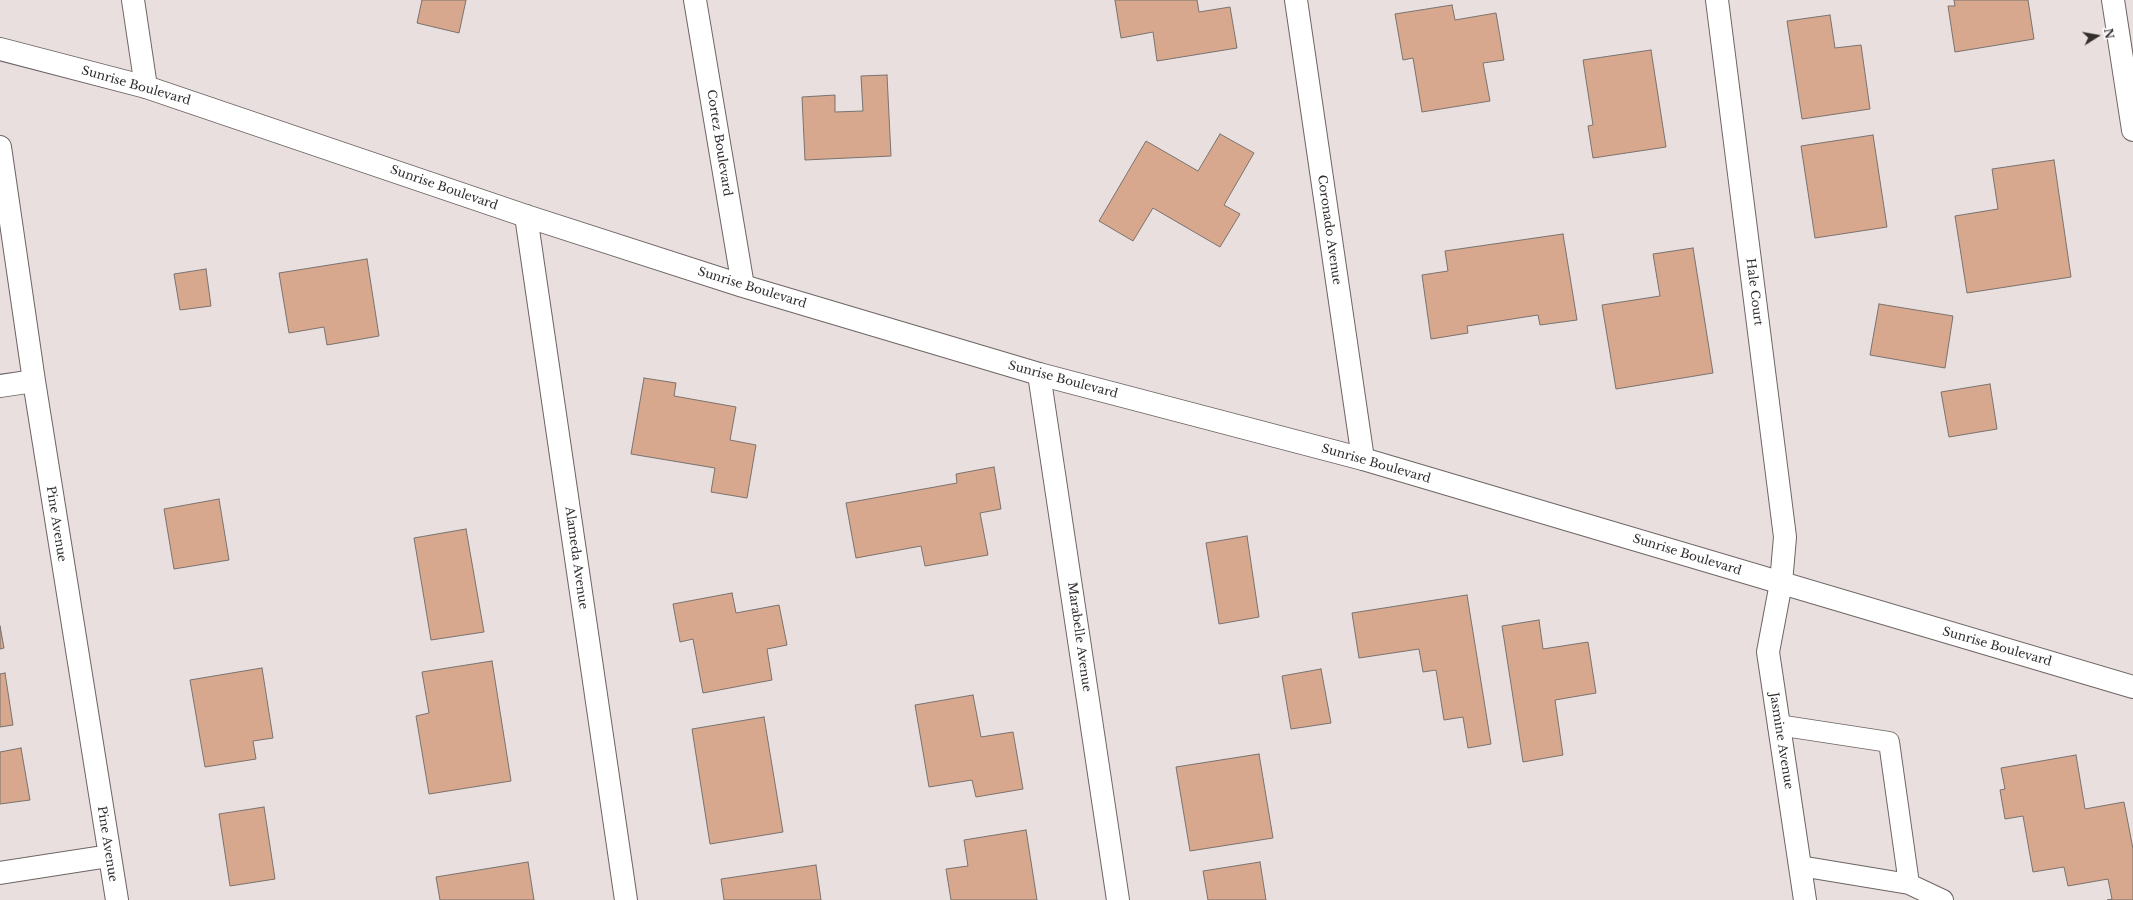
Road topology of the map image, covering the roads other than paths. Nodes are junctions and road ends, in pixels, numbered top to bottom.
1 (133, 0) edge
2 (695, 0) edge
3 (1296, 0) edge
4 (1717, 0) edge
5 (2113, 0) edge
6 (0, 49) edge
7 (146, 87) junction
8 (2133, 130) edge
9 (0, 148) edge
10 (526, 216) junction
11 (743, 286) junction
12 (1040, 374) junction
13 (34, 381) junction
14 (0, 386) edge
15 (1363, 459) junction
16 (1781, 583) junction
17 (2133, 687) edge
18 (1778, 725) junction
19 (109, 856) junction
20 (1800, 866) junction
21 (0, 873) edge
22 (1909, 884) junction
23 (117, 900) edge
24 (626, 900) edge
25 (1118, 900) edge
26 (1805, 900) edge
27 (1943, 900) edge

1 - 7 street
2 - 11 street, Cortez Boulevard
3 - 15 street, Coronado Avenue
4 - 16 street, Hale Court
5 - 8 street
6 - 7 street, Sunrise Boulevard
7 - 10 street, Sunrise Boulevard
9 - 13 street, Pine Avenue
10 - 11 street, Sunrise Boulevard
10 - 24 street, Alameda Avenue
11 - 12 street, Sunrise Boulevard
12 - 15 street, Sunrise Boulevard
12 - 25 street, Marabelle Avenue
13 - 14 street
13 - 19 street, Pine Avenue
15 - 16 street, Sunrise Boulevard
16 - 17 street, Sunrise Boulevard
16 - 18 street, Jasmine Avenue
18 - 20 street, Jasmine Avenue
18 - 22 lane
19 - 21 street
19 - 23 street, Pine Avenue
20 - 22 lane
20 - 26 street, Jasmine Avenue
22 - 27 lane

